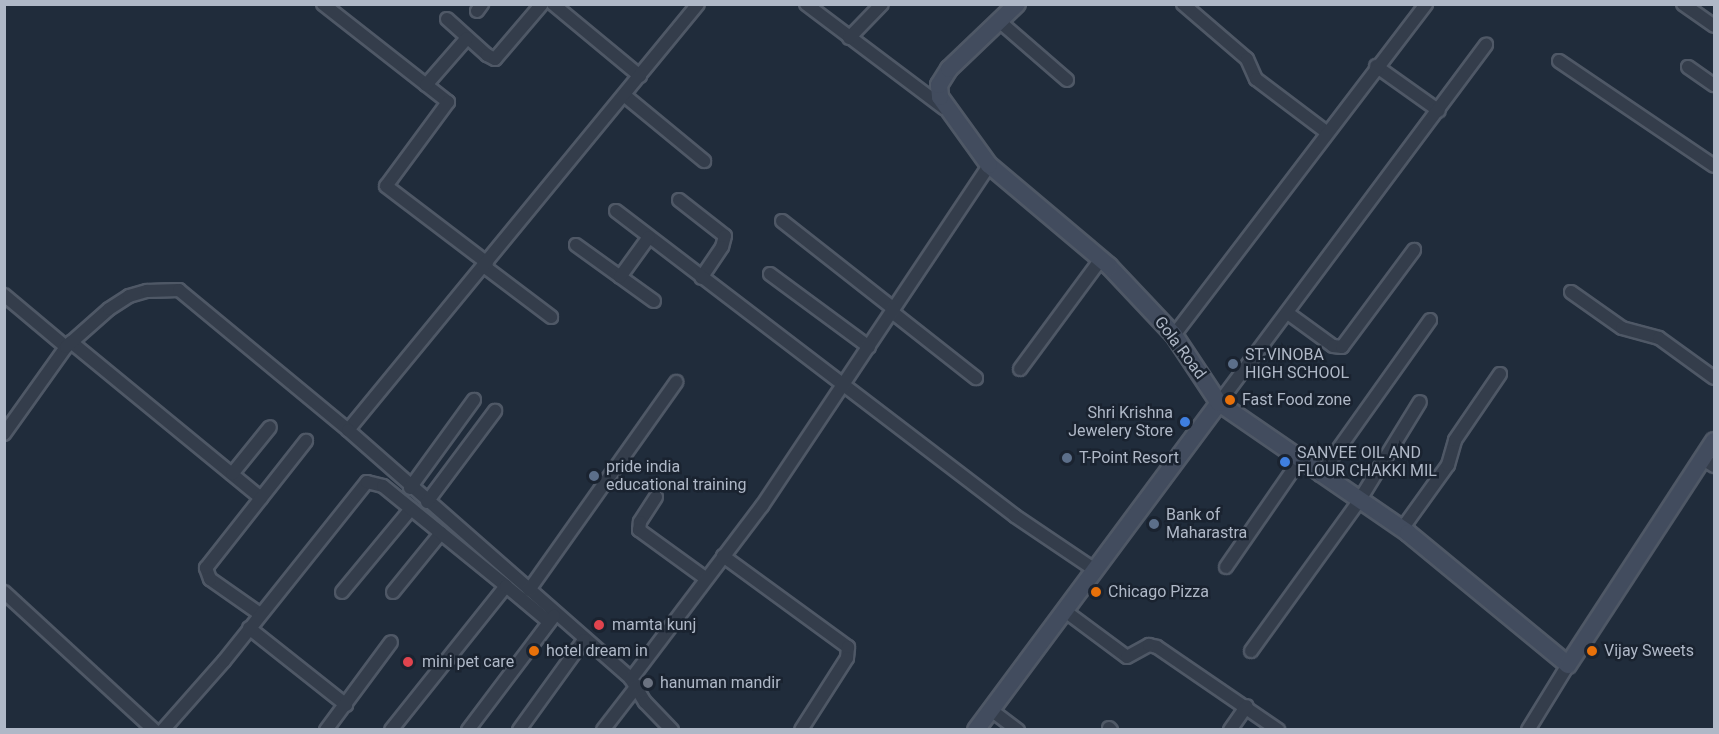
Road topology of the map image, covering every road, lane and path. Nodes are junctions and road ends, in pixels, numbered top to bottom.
1 (323, 4) edge
2 (542, 4) edge
3 (553, 4) edge
4 (698, 4) edge
5 (806, 4) edge
6 (882, 4) edge
7 (1017, 4) edge
8 (1183, 4) edge
9 (1683, 4) edge
10 (1424, 5) edge
11 (447, 19) dead end
12 (999, 21) junction
13 (1714, 26) edge
14 (467, 38) junction
15 (849, 38) junction
16 (1486, 45) dead end
17 (1559, 61) dead end
18 (1376, 66) junction
19 (1688, 67) dead end
20 (640, 75) junction
21 (1067, 80) dead end
22 (426, 85) junction
23 (1714, 85) edge
24 (624, 95) junction
25 (948, 111) junction
26 (1438, 111) junction
27 (1326, 132) junction
28 (704, 161) dead end
29 (989, 165) junction
30 (1714, 166) edge
31 (680, 200) dead end
32 (616, 211) dead end
33 (782, 221) dead end
34 (649, 237) junction
35 (576, 245) dead end
36 (1414, 250) dead end
37 (1101, 259) junction
38 (486, 265) junction
39 (770, 274) dead end
40 (621, 277) junction
41 (701, 278) junction
42 (1571, 292) dead end
43 (4, 295) edge
44 (654, 302) dead end
45 (893, 310) junction
46 (1289, 314) junction
47 (551, 317) dead end
48 (1430, 320) dead end
49 (1174, 335) junction
50 (68, 345) junction
51 (869, 346) junction
52 (1020, 369) dead end
53 (1500, 374) dead end
54 (976, 378) dead end
55 (1714, 378) edge
56 (676, 382) dead end
57 (843, 386) junction
58 (474, 400) dead end
59 (1420, 402) dead end
60 (1219, 403) junction
61 (495, 411) dead end
62 (270, 427) dead end
63 (348, 430) junction
64 (4, 434) edge
65 (306, 441) dead end
66 (1714, 441) edge
67 (1299, 461) junction
68 (1709, 463) edge
69 (232, 474) junction
70 (1320, 475) junction
71 (410, 488) junction
72 (656, 497) dead end
73 (261, 498) junction
74 (1359, 501) junction
75 (427, 502) junction
76 (411, 509) junction
77 (1402, 529) junction
78 (441, 533) junction
79 (723, 556) junction
80 (1226, 567) dead end
81 (1095, 570) junction
82 (705, 578) junction
83 (506, 586) junction
84 (529, 590) junction
85 (4, 592) edge
86 (342, 592) dead end
87 (393, 592) dead end
88 (1065, 611) junction
89 (261, 614) junction
90 (552, 618) junction
91 (249, 628) junction
92 (584, 640) junction
93 (391, 642) dead end
94 (1251, 651) dead end
95 (1568, 665) junction
96 (634, 683) junction
97 (346, 705) junction
98 (1246, 706) junction
99 (991, 710) junction
100 (154, 729) edge
101 (163, 729) edge
102 (326, 729) edge
103 (391, 729) edge
104 (468, 729) edge
105 (519, 729) edge
106 (603, 729) edge
107 (672, 729) edge
108 (801, 729) edge
109 (976, 729) edge
110 (1018, 729) edge
111 (1230, 729) edge
112 (1278, 729) edge
113 (1528, 729) edge

1 - 22 street
2 - 14 street
3 - 20 street
4 - 20 street
5 - 15 street
6 - 15 street
7 - 12 street, Gola Road
8 - 27 street
9 - 13 street
10 - 18 street
11 - 14 street
12 - 21 street
12 - 25 street, Gola Road
14 - 22 street
15 - 25 street
16 - 26 street
17 - 30 street
18 - 26 street
18 - 27 street
19 - 23 street
20 - 24 street
22 - 38 street
24 - 28 street
24 - 38 street
25 - 29 street, Gola Road
26 - 46 street
27 - 49 street
29 - 37 street, Gola Road
29 - 45 street
31 - 41 street
32 - 34 street
33 - 45 street
34 - 40 street
34 - 41 street
35 - 40 street
36 - 46 street
37 - 49 street, Gola Road
37 - 52 street
38 - 47 street
38 - 63 street
39 - 51 street
40 - 44 street
41 - 57 street
42 - 55 street
43 - 50 street
45 - 51 street
45 - 54 street
46 - 60 street
48 - 70 street
49 - 60 street, Gola Road
50 - 63 street
50 - 64 street
50 - 69 street
51 - 57 street
53 - 77 street
56 - 84 street
57 - 79 street
57 - 81 street
58 - 71 street
59 - 74 street
60 - 67 street
60 - 81 street
61 - 75 street
62 - 69 street
63 - 71 street
65 - 73 street
66 - 68 street
67 - 70 street
67 - 80 street
68 - 95 street
69 - 73 street
70 - 74 street
71 - 75 street
72 - 82 street
73 - 89 street
74 - 77 street
74 - 94 street
75 - 84 street
76 - 78 street
76 - 86 street
76 - 89 street
77 - 95 street
78 - 83 street
78 - 87 street
79 - 82 street
79 - 108 street
81 - 88 street
82 - 96 street
83 - 90 street
83 - 103 street
84 - 90 street
85 - 100 street
88 - 98 street
88 - 99 street
89 - 91 street
90 - 92 street
90 - 104 street
91 - 97 street
91 - 101 street
92 - 96 street
92 - 105 street
93 - 97 street
95 - 113 street
96 - 106 street
96 - 107 street
97 - 102 street
98 - 111 street
98 - 112 street
99 - 109 street
99 - 110 street

